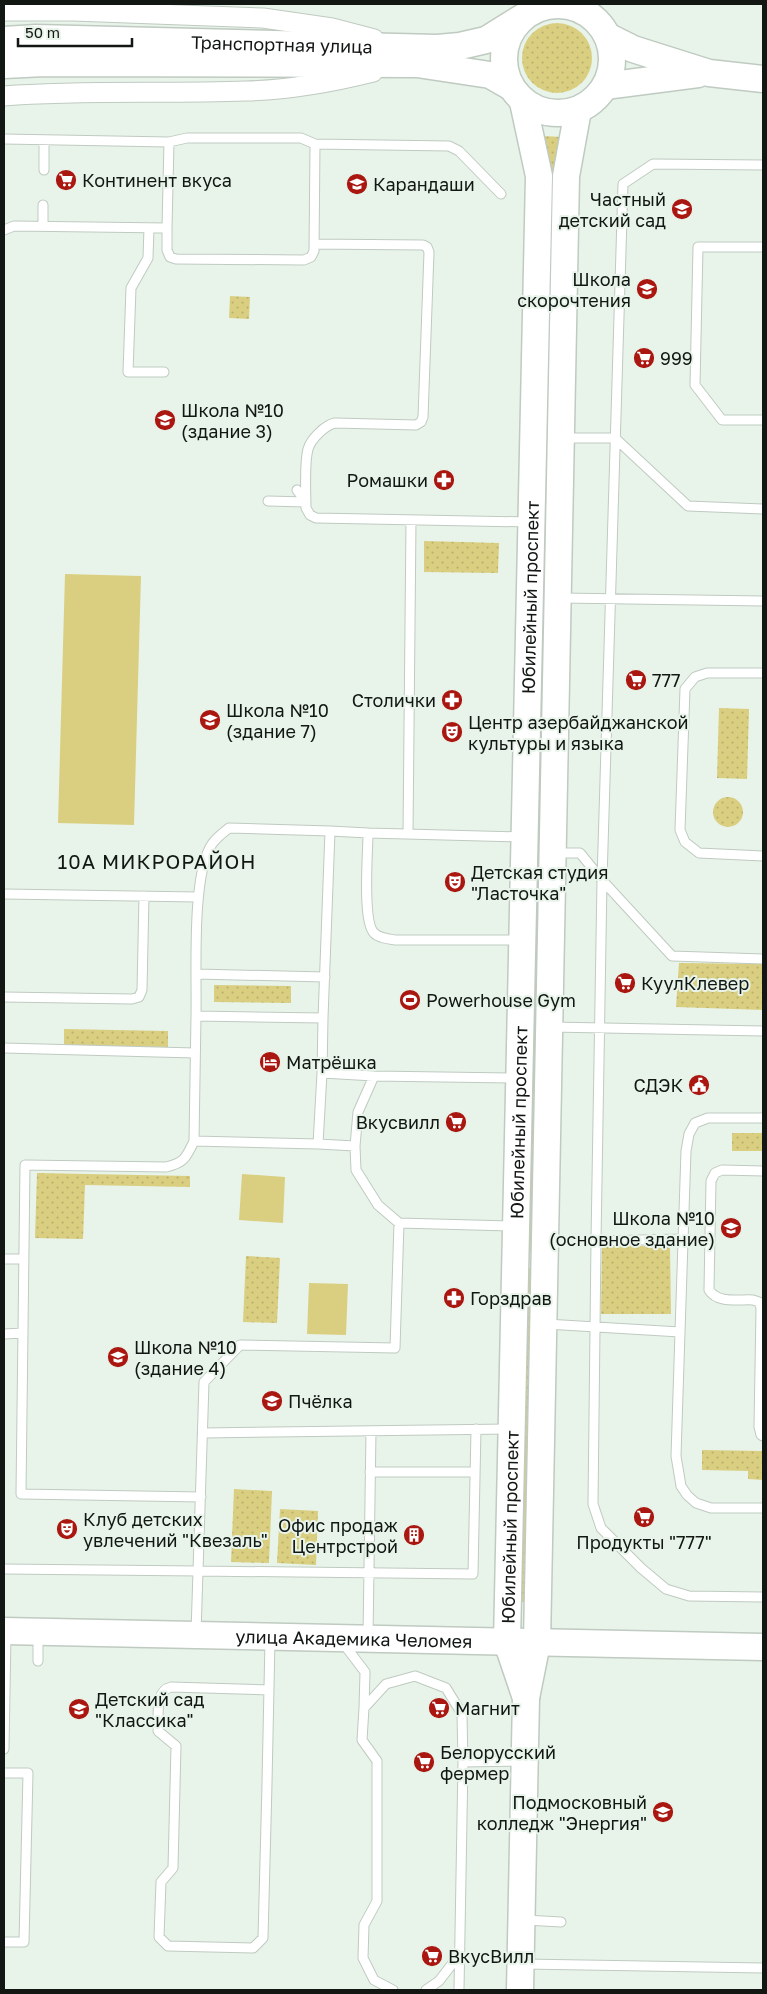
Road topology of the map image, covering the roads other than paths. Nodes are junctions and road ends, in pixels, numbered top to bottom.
1 (4, 11) edge
2 (522, 17) junction
3 (608, 36) junction
4 (4, 40) edge
5 (405, 55) junction
6 (4, 65) edge
7 (709, 73) junction
8 (763, 79) edge
9 (606, 86) junction
10 (517, 94) junction
11 (4, 96) edge
12 (578, 110) junction
13 (4, 139) edge
14 (44, 140) junction
15 (169, 142) junction
16 (314, 144) junction
17 (763, 165) edge
18 (44, 170) dead end
19 (501, 194) dead end
20 (43, 205) dead end
21 (43, 226) junction
22 (149, 228) junction
23 (168, 228) junction
24 (4, 230) edge
25 (314, 244) junction
26 (763, 247) edge
27 (164, 372) dead end
28 (763, 420) edge
29 (561, 438) junction
30 (615, 438) junction
31 (297, 490) dead end
32 (268, 502) dead end
33 (306, 502) junction
34 (763, 509) edge
35 (411, 520) junction
36 (532, 522) junction
37 (558, 598) junction
38 (610, 599) junction
39 (763, 600) edge
40 (763, 673) edge
41 (330, 832) junction
42 (368, 833) junction
43 (408, 834) junction
44 (525, 838) junction
45 (553, 853) junction
46 (763, 856) edge
47 (602, 880) junction
48 (4, 894) edge
49 (144, 896) junction
50 (198, 898) junction
51 (523, 940) junction
52 (763, 958) edge
53 (197, 974) junction
54 (325, 977) junction
55 (4, 997) edge
56 (196, 1016) junction
57 (324, 1018) junction
58 (549, 1027) junction
59 (599, 1028) junction
60 (763, 1031) edge
61 (4, 1048) edge
62 (195, 1053) junction
63 (322, 1073) junction
64 (374, 1076) junction
65 (520, 1078) junction
66 (763, 1118) edge
67 (194, 1141) junction
68 (318, 1144) junction
69 (356, 1146) junction
70 (763, 1171) edge
71 (399, 1223) junction
72 (516, 1226) junction
73 (683, 1239) junction
74 (596, 1240) junction
75 (4, 1259) edge
76 (24, 1259) junction
77 (544, 1324) junction
78 (595, 1328) junction
79 (680, 1332) junction
80 (23, 1333) junction
81 (4, 1334) edge
82 (512, 1429) junction
83 (476, 1430) junction
84 (371, 1431) junction
85 (203, 1433) junction
86 (763, 1436) edge
87 (370, 1472) junction
88 (475, 1472) junction
89 (200, 1497) junction
90 (763, 1508) edge
91 (4, 1569) edge
92 (198, 1571) junction
93 (368, 1573) junction
94 (763, 1597) edge
95 (5, 1631) edge
96 (38, 1632) junction
97 (196, 1636) junction
98 (270, 1637) junction
99 (340, 1639) junction
100 (368, 1639) junction
101 (507, 1642) junction
102 (538, 1643) junction
103 (763, 1646) edge
104 (38, 1661) dead end
105 (269, 1690) junction
106 (526, 1698) junction
107 (364, 1708) junction
108 (4, 1748) edge
109 (525, 1761) junction
110 (463, 1762) junction
111 (4, 1773) edge
112 (522, 1920) junction
113 (561, 1922) dead end
114 (4, 1942) edge
115 (460, 1954) junction
116 (521, 1964) junction
117 (763, 1968) edge
118 (393, 1990) edge
119 (426, 1990) edge
120 (459, 1990) edge
121 (520, 1990) edge

1 - 5 street
2 - 3 street
2 - 5 street, Транспортная улица
2 - 10 street
3 - 7 street
3 - 9 street
4 - 5 street, Транспортная улица
5 - 6 street, Транспортная улица
5 - 10 street, Транспортная улица
5 - 11 street
7 - 8 street
7 - 9 street
9 - 12 street
10 - 12 street
10 - 36 street, Юбилейный проспект
12 - 29 street, Юбилейный проспект
13 - 14 lane
14 - 15 lane
14 - 18 lane
15 - 16 lane
15 - 23 lane
16 - 19 lane
16 - 25 lane
17 - 30 lane
20 - 21 lane
21 - 22 lane
21 - 24 lane
22 - 23 lane
22 - 27 lane
23 - 25 lane
25 - 33 lane
26 - 28 lane
29 - 30 lane
29 - 37 street, Юбилейный проспект
30 - 34 lane
30 - 38 lane
31 - 33 lane
32 - 33 lane
33 - 35 lane
35 - 36 lane
35 - 43 lane
36 - 44 street, Юбилейный проспект
37 - 38 lane
37 - 45 street, Юбилейный проспект
38 - 39 lane
38 - 47 lane
40 - 46 lane
41 - 42 lane
41 - 50 lane
41 - 54 lane
42 - 43 lane
42 - 51 lane
43 - 44 lane
44 - 51 street, Юбилейный проспект
45 - 47 lane
45 - 58 street, Юбилейный проспект
47 - 52 lane
47 - 59 lane
48 - 49 lane
49 - 50 lane
49 - 55 lane
50 - 53 lane
51 - 65 street, Юбилейный проспект
53 - 54 lane
53 - 56 lane
54 - 57 lane
56 - 57 lane
56 - 62 lane
57 - 63 lane
58 - 59 lane
58 - 77 street, Юбилейный проспект
59 - 60 lane
59 - 74 lane
61 - 62 lane
62 - 67 lane
63 - 64 lane
63 - 68 lane
64 - 65 lane
64 - 69 lane
65 - 72 street, Юбилейный проспект
66 - 73 lane
67 - 68 lane
67 - 76 lane
68 - 69 lane
69 - 71 lane
70 - 86 lane
71 - 72 lane
71 - 85 lane
72 - 82 street, Юбилейный проспект
73 - 74 lane
73 - 79 lane
74 - 78 lane
75 - 76 lane
76 - 80 lane
77 - 78 lane
77 - 102 street, Юбилейный проспект
78 - 79 lane
78 - 94 lane
79 - 90 lane
80 - 81 lane
80 - 89 lane
82 - 83 lane
82 - 101 street, Юбилейный проспект
83 - 84 lane
83 - 88 lane
84 - 85 lane
84 - 87 lane
85 - 89 lane
87 - 88 lane
87 - 93 lane
88 - 93 lane
89 - 92 lane
91 - 92 lane
92 - 93 lane
92 - 97 lane
93 - 100 lane
95 - 96 street, улица Академика Челомея
95 - 108 lane
96 - 97 street, улица Академика Челомея
96 - 104 lane
97 - 98 street, улица Академика Челомея
98 - 99 street, улица Академика Челомея
98 - 105 lane
99 - 100 street, улица Академика Челомея
99 - 107 lane
100 - 101 street, улица Академика Челомея
101 - 102 street, улица Академика Челомея
101 - 106 street, Юбилейный проспект
102 - 103 street, улица Академика Челомея
102 - 106 street, Юбилейный проспект
105 - 105 lane
106 - 109 street, Юбилейный проспект
107 - 110 lane
107 - 118 lane
109 - 110 lane
109 - 112 street, Юбилейный проспект
110 - 115 lane
111 - 114 lane
112 - 113 lane
112 - 116 street, Юбилейный проспект
115 - 119 lane
115 - 120 lane
116 - 117 lane
116 - 121 street, Юбилейный проспект

